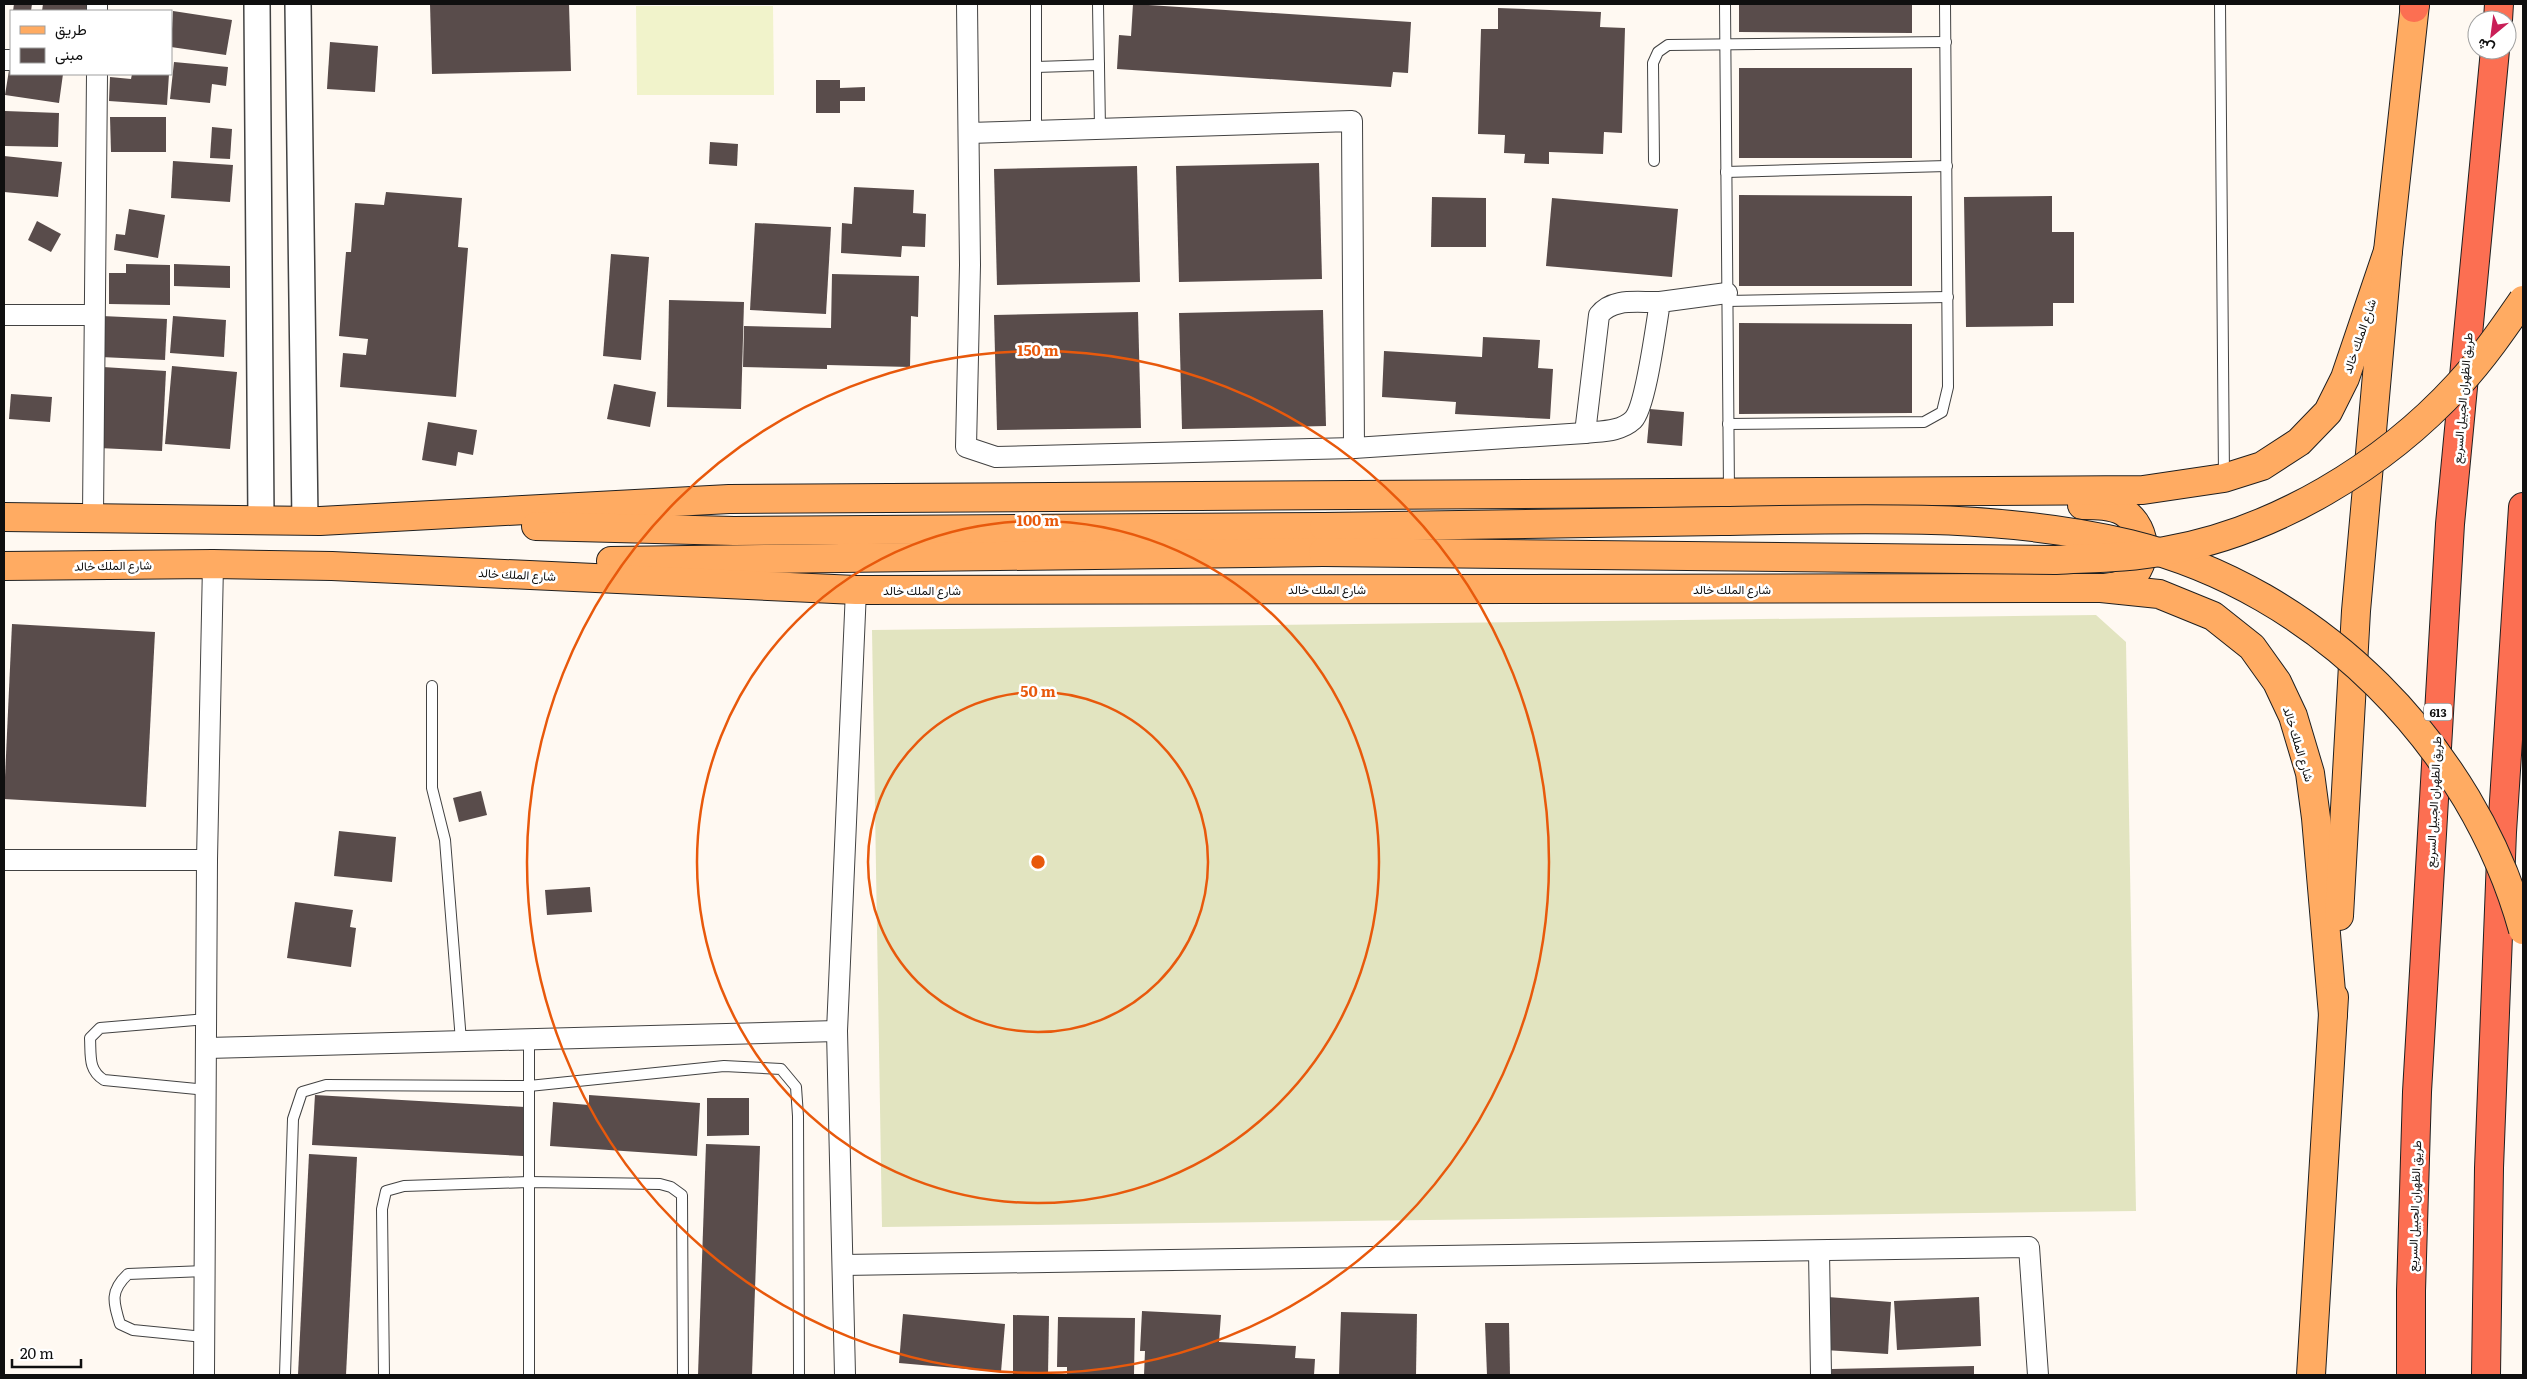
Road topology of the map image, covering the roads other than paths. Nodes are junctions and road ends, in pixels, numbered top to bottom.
1 (257, 4) edge
2 (298, 4) edge
3 (967, 4) edge
4 (1036, 4) edge
5 (1098, 4) edge
6 (1725, 4) edge
7 (1945, 4) edge
8 (2220, 4) edge
9 (2415, 5) edge
10 (1946, 42) junction
11 (1725, 45) junction
12 (2494, 60) edge
13 (1099, 65) junction
14 (1036, 67) junction
15 (96, 75) edge
16 (1100, 129) junction
17 (1036, 131) junction
18 (969, 133) junction
19 (1654, 162) dead end
20 (1946, 166) junction
21 (1726, 172) junction
22 (2388, 250) junction
23 (1727, 297) junction
24 (1948, 297) junction
25 (2523, 300) edge
26 (1660, 302) junction
27 (4, 315) edge
28 (94, 315) junction
29 (1728, 424) junction
30 (1585, 433) junction
31 (1354, 448) junction
32 (2224, 478) junction
33 (1972, 491) junction
34 (1730, 493) junction
35 (2523, 507) edge
36 (93, 516) junction
37 (4, 517) edge
38 (261, 520) junction
39 (312, 521) junction
40 (1324, 540) junction
41 (213, 564) junction
42 (4, 566) edge
43 (332, 566) junction
44 (2101, 588) junction
45 (856, 590) junction
46 (432, 686) dead end
47 (4, 860) edge
48 (207, 860) junction
49 (2523, 930) edge
50 (2333, 1015) junction
51 (207, 1019) junction
52 (837, 1031) junction
53 (529, 1039) junction
54 (461, 1041) junction
55 (207, 1048) junction
56 (529, 1086) junction
57 (207, 1090) junction
58 (529, 1182) junction
59 (1819, 1251) junction
60 (843, 1265) junction
61 (205, 1271) junction
62 (204, 1336) junction
63 (204, 1375) edge
64 (285, 1375) edge
65 (384, 1375) edge
66 (529, 1375) edge
67 (683, 1375) edge
68 (799, 1375) edge
69 (845, 1375) edge
70 (1821, 1375) edge
71 (2038, 1375) edge
72 (2311, 1375) edge
73 (2411, 1375) edge
74 (2486, 1375) edge

1 - 38 street
2 - 39 street
3 - 18 street
4 - 14 lane
5 - 13 lane
6 - 11 lane
7 - 10 lane
8 - 32 lane
9 - 22 main road
10 - 11 lane
10 - 20 lane
11 - 19 lane
11 - 21 lane
12 - 73 highway, طريق الظهران الجبيل السريع / 613
13 - 14 lane
13 - 16 lane
14 - 17 lane
15 - 28 street
16 - 17 street
16 - 31 street
17 - 18 street
18 - 31 street
20 - 21 lane
20 - 24 lane
21 - 23 lane
22 - 32 main road, شارع الملك خالد
22 - 50 main road
23 - 24 lane
23 - 26 street
23 - 29 lane
24 - 29 lane
25 - 40 main road, bridge
26 - 30 street
26 - 30 street
27 - 28 street
28 - 36 street
29 - 34 lane
30 - 31 street
32 - 33 main road, شارع الملك خالد
33 - 34 main road, شارع الملك خالد
33 - 44 main road
34 - 39 main road, شارع الملك خالد
35 - 74 highway
36 - 37 main road, شارع الملك خالد
36 - 38 main road, شارع الملك خالد
38 - 39 main road, شارع الملك خالد
39 - 40 main road
40 - 43 main road
40 - 49 main road, bridge
41 - 42 main road, شارع الملك خالد
41 - 43 main road, شارع الملك خالد
41 - 48 street
43 - 45 main road, شارع الملك خالد
44 - 45 main road, شارع الملك خالد
44 - 50 main road, شارع الملك خالد
45 - 52 street
46 - 54 lane
47 - 48 street
48 - 51 street
50 - 72 main road
51 - 55 street
51 - 57 lane
52 - 53 street
52 - 60 street
53 - 54 street
53 - 56 lane
54 - 55 street
55 - 57 street
56 - 58 lane
56 - 64 lane
56 - 68 lane
57 - 61 street
58 - 65 lane
58 - 66 lane
58 - 67 lane
59 - 60 street
59 - 70 street
59 - 71 street
60 - 69 street
61 - 62 street
61 - 62 lane
62 - 63 street

